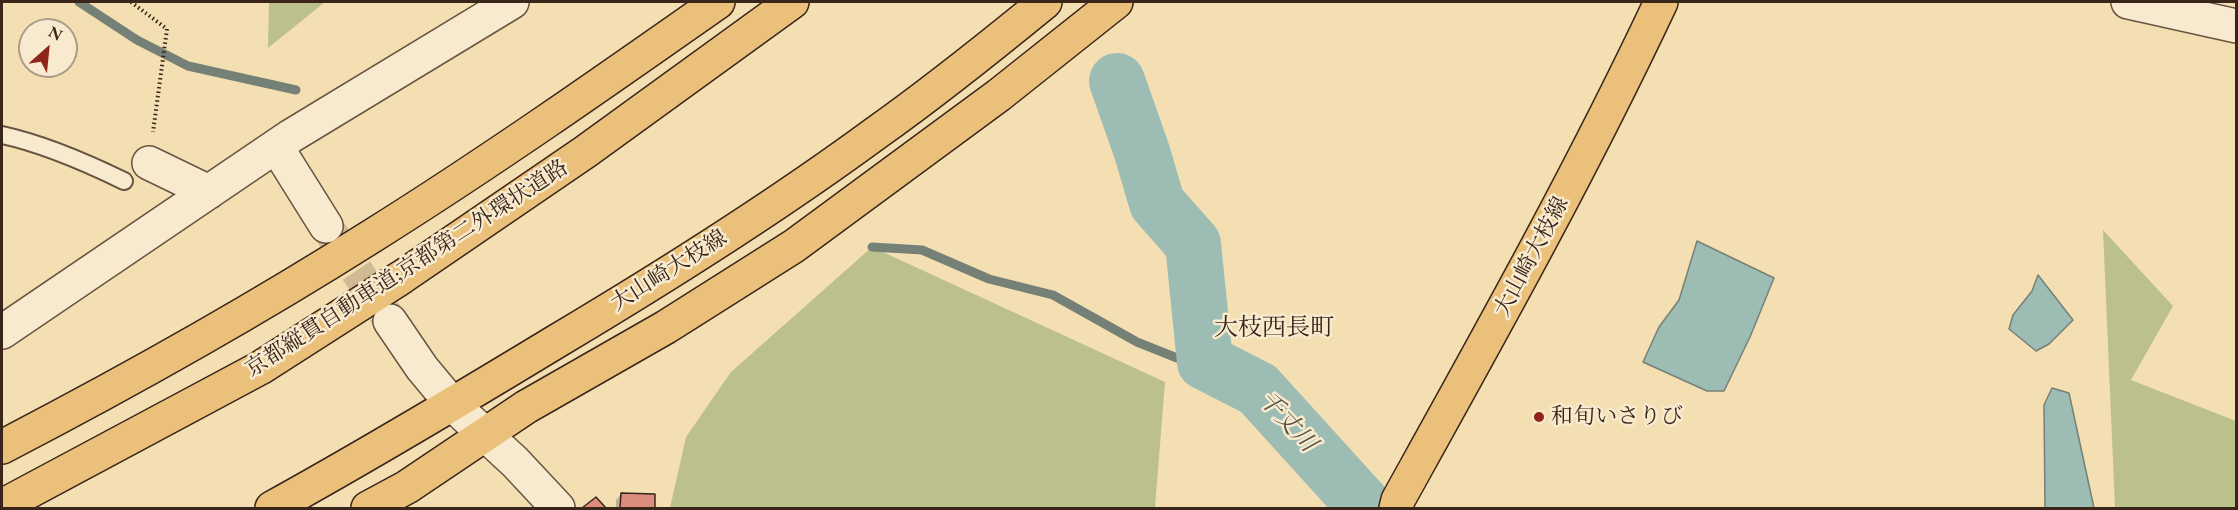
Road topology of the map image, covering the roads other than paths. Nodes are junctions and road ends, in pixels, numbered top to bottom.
1 (512, 2) edge
2 (718, 2) edge
3 (792, 2) edge
4 (1045, 2) edge
5 (1116, 2) edge
6 (1661, 2) edge
7 (2128, 2) edge
8 (2236, 26) edge
9 (2, 135) edge
10 (276, 146) junction
11 (136, 172) joint
12 (209, 192) junction
13 (326, 226) tunnel mouth
14 (390, 321) tunnel mouth
15 (2, 332) edge
16 (452, 404) junction
17 (485, 435) junction
18 (2, 447) edge
19 (1397, 504) edge
20 (2, 506) edge
21 (272, 508) edge
22 (368, 508) edge
23 (558, 508) edge

1 - 10 street
2 - 18 main road, 京都縦貫自動車道;京都第二外環状道路
3 - 20 main road, 京都縦貫自動車道;京都第二外環状道路
4 - 16 main road, 大山崎大枝線
5 - 17 main road, 大山崎大枝線
6 - 19 main road, 大山崎大枝線
7 - 8 street
9 - 11 lane
10 - 12 street
10 - 13 street
11 - 12 street
12 - 15 street
14 - 16 street
16 - 17 street
16 - 21 main road, 大山崎大枝線
17 - 22 main road, 大山崎大枝線
17 - 23 street

